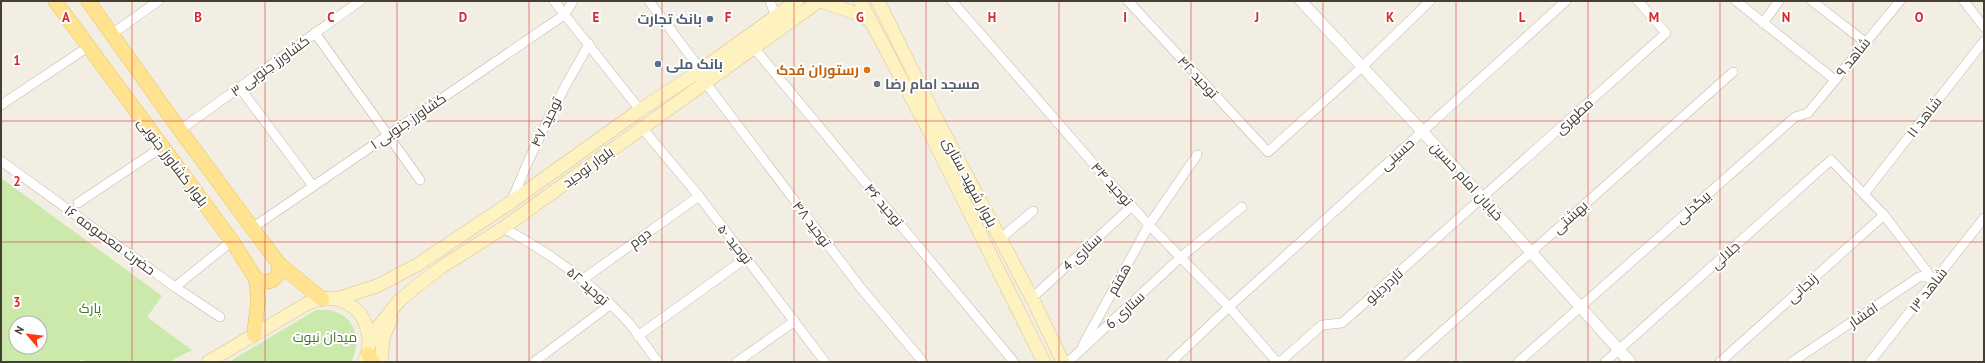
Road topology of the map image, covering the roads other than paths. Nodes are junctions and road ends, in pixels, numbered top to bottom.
1 (55, 1) edge
2 (88, 1) edge
3 (158, 1) edge
4 (360, 1) edge
5 (554, 1) edge
6 (573, 1) edge
7 (648, 1) edge
8 (770, 1) edge
9 (797, 1) edge
10 (820, 1) edge
11 (860, 1) edge
12 (878, 1) edge
13 (952, 1) edge
14 (1128, 1) edge
15 (1301, 1) edge
16 (1430, 1) edge
17 (1566, 1) edge
18 (1638, 1) edge
19 (1736, 1) edge
20 (1779, 1) edge
21 (1812, 1) edge
22 (1900, 1) edge
23 (1964, 1) edge
24 (564, 15) junction
25 (776, 17) junction
26 (870, 21) junction
27 (1763, 23) junction
28 (1984, 27) edge
29 (315, 33) junction
30 (112, 34) junction
31 (1984, 41) edge
32 (1865, 42) junction
33 (589, 44) junction
34 (88, 47) junction
35 (754, 48) junction
36 (1362, 67) junction
37 (1733, 72) dead end
38 (703, 76) junction
39 (1834, 80) junction
40 (240, 87) junction
41 (1, 105) edge
42 (640, 110) junction
43 (1808, 113) joint
44 (642, 128) junction
45 (180, 130) junction
46 (1422, 131) junction
47 (388, 135) junction
48 (162, 147) junction
49 (1197, 155) dead end
50 (1, 162) edge
51 (420, 180) dead end
52 (312, 186) junction
53 (1864, 194) junction
54 (699, 196) junction
55 (1482, 198) junction
56 (78, 203) dead end
57 (510, 203) junction
58 (1132, 206) junction
59 (1242, 207) dead end
60 (1033, 211) dead end
61 (1884, 215) junction
62 (1984, 218) edge
63 (1149, 225) junction
64 (252, 228) junction
65 (503, 228) junction
66 (1000, 239) junction
67 (232, 241) junction
68 (1531, 252) junction
69 (1181, 257) junction
70 (746, 258) junction
71 (279, 264) junction
72 (256, 279) junction
73 (582, 280) junction
74 (1935, 282) junction
75 (418, 285) junction
76 (175, 286) junction
77 (1032, 298) junction
78 (322, 299) junction
79 (336, 299) junction
80 (610, 305) junction
81 (1581, 306) junction
82 (1229, 307) junction
83 (220, 317) dead end
84 (795, 322) junction
85 (254, 335) junction
86 (638, 336) junction
87 (1619, 350) junction
88 (1078, 354) junction
89 (369, 355) edge
90 (208, 362) edge
91 (381, 362) edge
92 (534, 362) edge
93 (658, 362) edge
94 (737, 362) edge
95 (825, 362) edge
96 (923, 362) edge
97 (1014, 362) edge
98 (1044, 362) edge
99 (1063, 362) edge
100 (1068, 362) edge
101 (1171, 362) edge
102 (1279, 362) edge
103 (1408, 362) edge
104 (1518, 362) edge
105 (1605, 362) edge
106 (1630, 362) edge
107 (1720, 362) edge
108 (1792, 362) edge
109 (1870, 362) edge

1 - 34 main road, بلوار کشاورز جنوبی
2 - 30 main road, بلوار کشاورز جنوبی
3 - 30 street
4 - 29 street, کشاورز جنوبی ۳
5 - 24 street
6 - 24 street
7 - 38 street, توحید ۴۸
8 - 25 street
9 - 25 main road, بلوار توحید
10 - 26 main road
10 - 35 main road, بلوار توحید
11 - 26 main road, بلوار شهید ستاری
12 - 66 main road, بلوار شهید ستاری
13 - 58 street, توحید ۴۴
14 - 36 street, توحید ۴۲
15 - 36 street, خیابان امام حسین
16 - 36 street
17 - 46 street, حسینی
18 - 55 street, مطهری
19 - 27 street
20 - 27 street
21 - 32 street
22 - 32 street, شاهد ۹
23 - 28 street
24 - 33 street
24 - 47 street, کشاورز جنوبی ۱
25 - 38 main road, بلوار توحید
26 - 98 main road, بلوار شهید ستاری
27 - 39 street
29 - 40 street, کشاورز جنوبی ۳
29 - 47 street
30 - 45 main road, بلوار کشاورز جنوبی
31 - 53 street, شاهد ۱۱
32 - 39 street, شاهد ۹
33 - 42 street
33 - 57 street, توحید ۴۷
34 - 41 street
34 - 48 main road, بلوار کشاورز جنوبی
35 - 38 main road, بلوار توحید
35 - 97 street, توحید ۴۶
36 - 46 street, خیابان امام حسین
37 - 68 street, بهشتی
38 - 42 main road, بلوار توحید
38 - 44 main road, بلوار توحید
38 - 96 street, توحید ۴۸
39 - 43 street, شاهد ۹
40 - 45 street, کشاورز جنوبی ۳
40 - 52 street
42 - 57 main road, بلوار توحید
43 - 81 street, بیگدلی
44 - 54 street, توحید ۵۰
44 - 65 main road, بلوار توحید
45 - 64 main road, بلوار کشاورز جنوبی
46 - 55 street, خیابان امام حسین
46 - 82 street, حسینی
47 - 51 street
47 - 52 street, کشاورز جنوبی ۱
48 - 56 street
48 - 67 main road, بلوار کشاورز جنوبی
49 - 63 street, هفتم
50 - 76 street, حضرت معصومه ۱۶
52 - 64 street, کشاورز جنوبی ۱
53 - 61 street
53 - 87 street, جلالی
54 - 70 street, توحید ۵۰
54 - 73 street, دوم
55 - 68 street, خیابان امام حسین
55 - 102 street, تاردردیلو
57 - 79 main road, بلوار توحید
58 - 63 street, توحید ۴۴
58 - 77 street, ستاری 4
59 - 69 street, ستاری 6
60 - 66 street
61 - 74 street
61 - 107 street, زنجانی
62 - 74 street, شاهد ۱۳
63 - 69 street, توحید ۴۴
63 - 88 street, هفتم
64 - 71 main road, بلوار کشاورز جنوبی
65 - 73 street, توحید ۵۲
65 - 75 main road, بلوار توحید
66 - 77 main road, بلوار شهید ستاری
67 - 72 main road, بلوار کشاورز جنوبی
67 - 76 street
68 - 81 street, خیابان امام حسین
68 - 103 street, بهشتی
69 - 82 street, توحید ۴۴
69 - 88 street, ستاری 6
70 - 84 street, توحید ۵۰
70 - 86 street
71 - 72 main road
71 - 78 main road, بلوار کشاورز جنوبی
72 - 85 main road, بلوار کشاورز جنوبی
73 - 80 street, توحید ۵۲
74 - 108 street, افشار
74 - 109 street, شاهد ۱۳
75 - 89 main road, بلوار توحید
75 - 91 main road
76 - 83 street, حضرت معصومه ۱۶
77 - 99 main road, بلوار شهید ستاری
78 - 79 main road
78 - 85 main road
79 - 89 main road
80 - 86 street, توحید ۵۲
80 - 92 street
81 - 87 street, خیابان امام حسین
81 - 104 street, بیگدلی
82 - 101 street, حسینی
82 - 102 street, توحید ۴۴
84 - 94 street
84 - 95 street, توحید ۵۰
85 - 90 main road
86 - 93 street, توحید ۵۲
87 - 105 street, جلالی
87 - 106 street, خیابان امام حسین
88 - 100 street, ستاری 6

